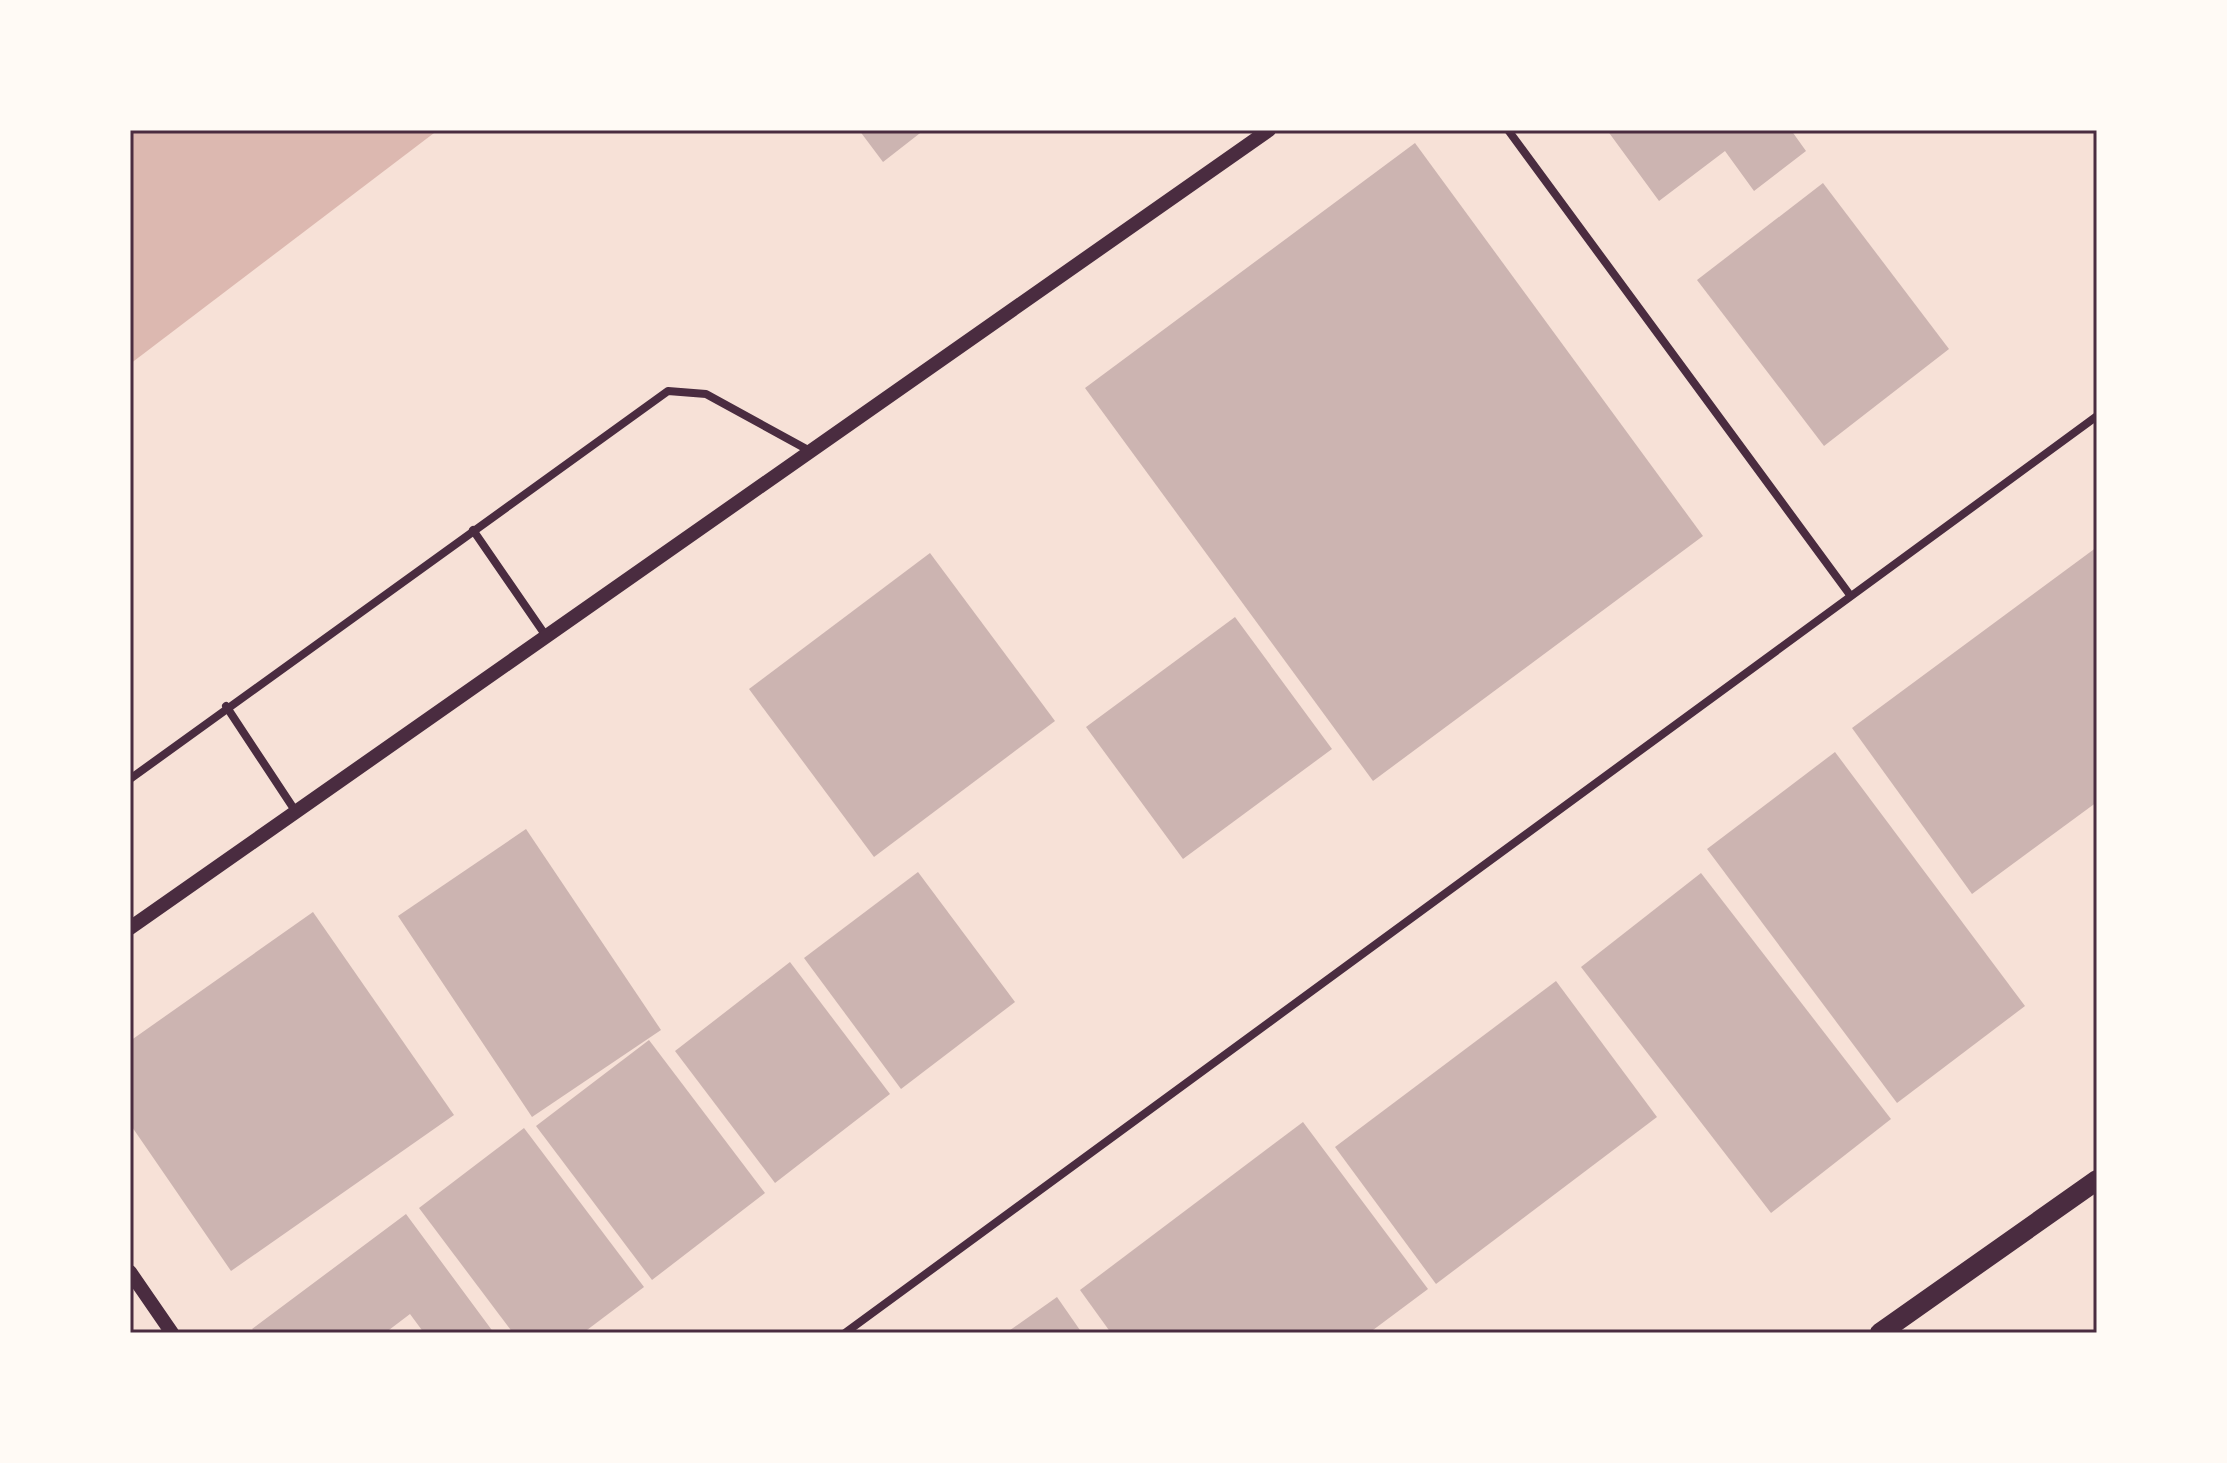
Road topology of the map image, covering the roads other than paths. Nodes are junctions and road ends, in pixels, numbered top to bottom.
1 (1269, 130) edge
2 (1508, 130) edge
3 (2097, 416) edge
4 (810, 451) junction
5 (473, 530) junction
6 (1850, 595) junction
7 (546, 636) junction
8 (226, 706) junction
9 (130, 779) edge
10 (296, 812) junction
11 (130, 928) edge
12 (2097, 1180) edge
13 (130, 1272) edge
14 (1891, 1330) edge
15 (172, 1333) edge
16 (845, 1333) edge

1 - 4 street
2 - 6 street
3 - 6 street
4 - 5 street
4 - 7 street
5 - 7 street
5 - 8 street
6 - 16 street
7 - 10 street
8 - 9 street
8 - 10 street
10 - 11 street
12 - 14 main road
13 - 15 street

